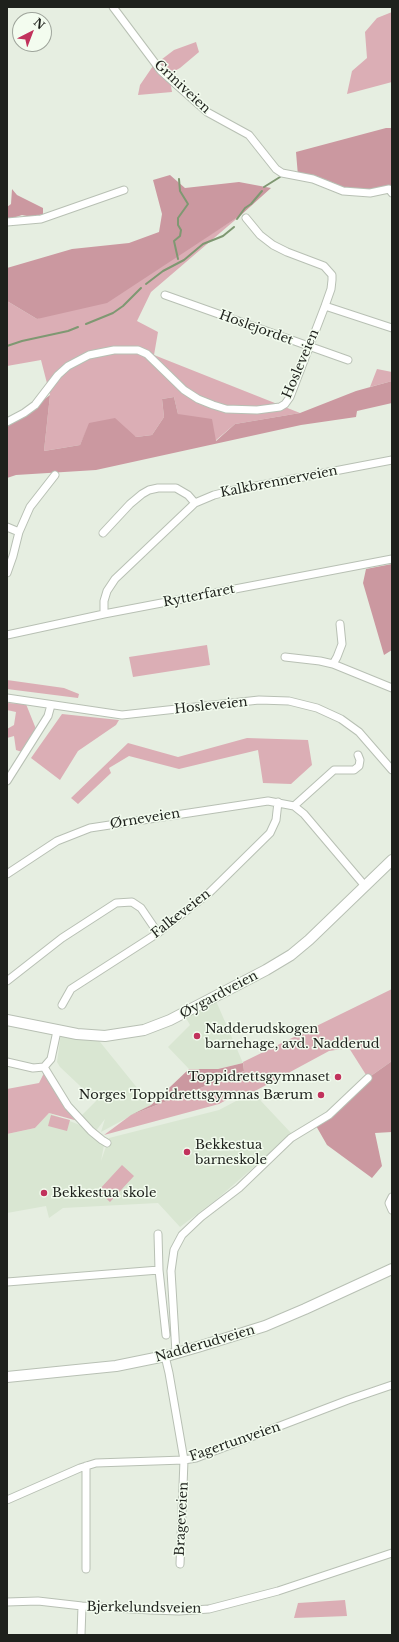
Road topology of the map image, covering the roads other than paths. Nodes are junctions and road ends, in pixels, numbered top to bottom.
1 (113, 7) edge
2 (124, 190) dead end
3 (392, 193) edge
4 (246, 218) dead end
5 (7, 222) edge
6 (165, 295) dead end
7 (325, 306) junction
8 (392, 328) edge
9 (309, 348) junction
10 (348, 360) dead end
11 (7, 422) edge
12 (392, 460) edge
13 (55, 475) dead end
14 (195, 503) junction
15 (7, 527) edge
16 (18, 532) junction
17 (103, 533) dead end
18 (392, 559) edge
19 (7, 573) edge
20 (104, 614) junction
21 (340, 624) dead end
22 (7, 635) edge
23 (285, 657) dead end
24 (333, 664) junction
25 (392, 688) edge
26 (7, 698) edge
27 (51, 706) junction
28 (358, 755) dead end
29 (392, 770) edge
30 (7, 781) edge
31 (278, 802) junction
32 (294, 806) junction
33 (392, 860) edge
34 (7, 874) edge
35 (365, 886) junction
36 (158, 933) junction
37 (7, 981) edge
38 (62, 1005) dead end
39 (7, 1020) edge
40 (57, 1031) junction
41 (7, 1062) edge
42 (44, 1067) junction
43 (368, 1078) dead end
44 (107, 1143) dead end
45 (392, 1197) edge
46 (392, 1210) edge
47 (158, 1234) dead end
48 (392, 1269) edge
49 (159, 1270) junction
50 (7, 1282) edge
51 (166, 1335) dead end
52 (176, 1353) junction
53 (165, 1356) junction
54 (7, 1377) edge
55 (392, 1385) edge
56 (184, 1460) junction
57 (86, 1466) junction
58 (7, 1500) edge
59 (392, 1553) edge
60 (180, 1564) dead end
61 (86, 1569) dead end
62 (7, 1602) edge
63 (82, 1606) junction
64 (81, 1635) edge

1 - 3 street, Griniveien
2 - 5 street
4 - 7 street, Hosleveien
6 - 9 street, Hoslejordet
7 - 8 street
7 - 9 street, Hosleveien
9 - 10 street, Hoslejordet
9 - 11 street, Hosleveien
12 - 14 street, Kalkbrennerveien
13 - 16 street
14 - 17 street
14 - 20 street, Kalkbrennerveien
15 - 16 street
16 - 19 street
18 - 20 street, Rytterfaret
20 - 22 street, Rytterfaret
21 - 24 street
23 - 24 street
24 - 25 street
26 - 27 street, Hosleveien
27 - 29 street, Hosleveien
27 - 30 street
28 - 32 street
31 - 32 street, Ørneveien
31 - 34 street, Ørneveien
31 - 36 street, Falkeveien
32 - 35 street, Ørneveien
33 - 35 street, Øygardveien
35 - 40 street, Øygardveien
36 - 37 street
36 - 38 street, Falkeveien
39 - 40 street, Øygardveien
40 - 42 street
41 - 42 street
42 - 44 street
43 - 52 street
45 - 46 street
47 - 49 street
48 - 52 street, Nadderudveien
49 - 50 street
49 - 51 street
52 - 53 street, Nadderudveien
53 - 54 street, Nadderudveien
53 - 56 street, Brageveien
55 - 56 street, Fagertunveien
56 - 57 street, Fagertunveien
56 - 60 street, Brageveien
57 - 58 street, Fagertunveien
57 - 61 street
59 - 63 street, Bjerkelundsveien
62 - 63 street, Bjerkelundsveien
63 - 64 street

